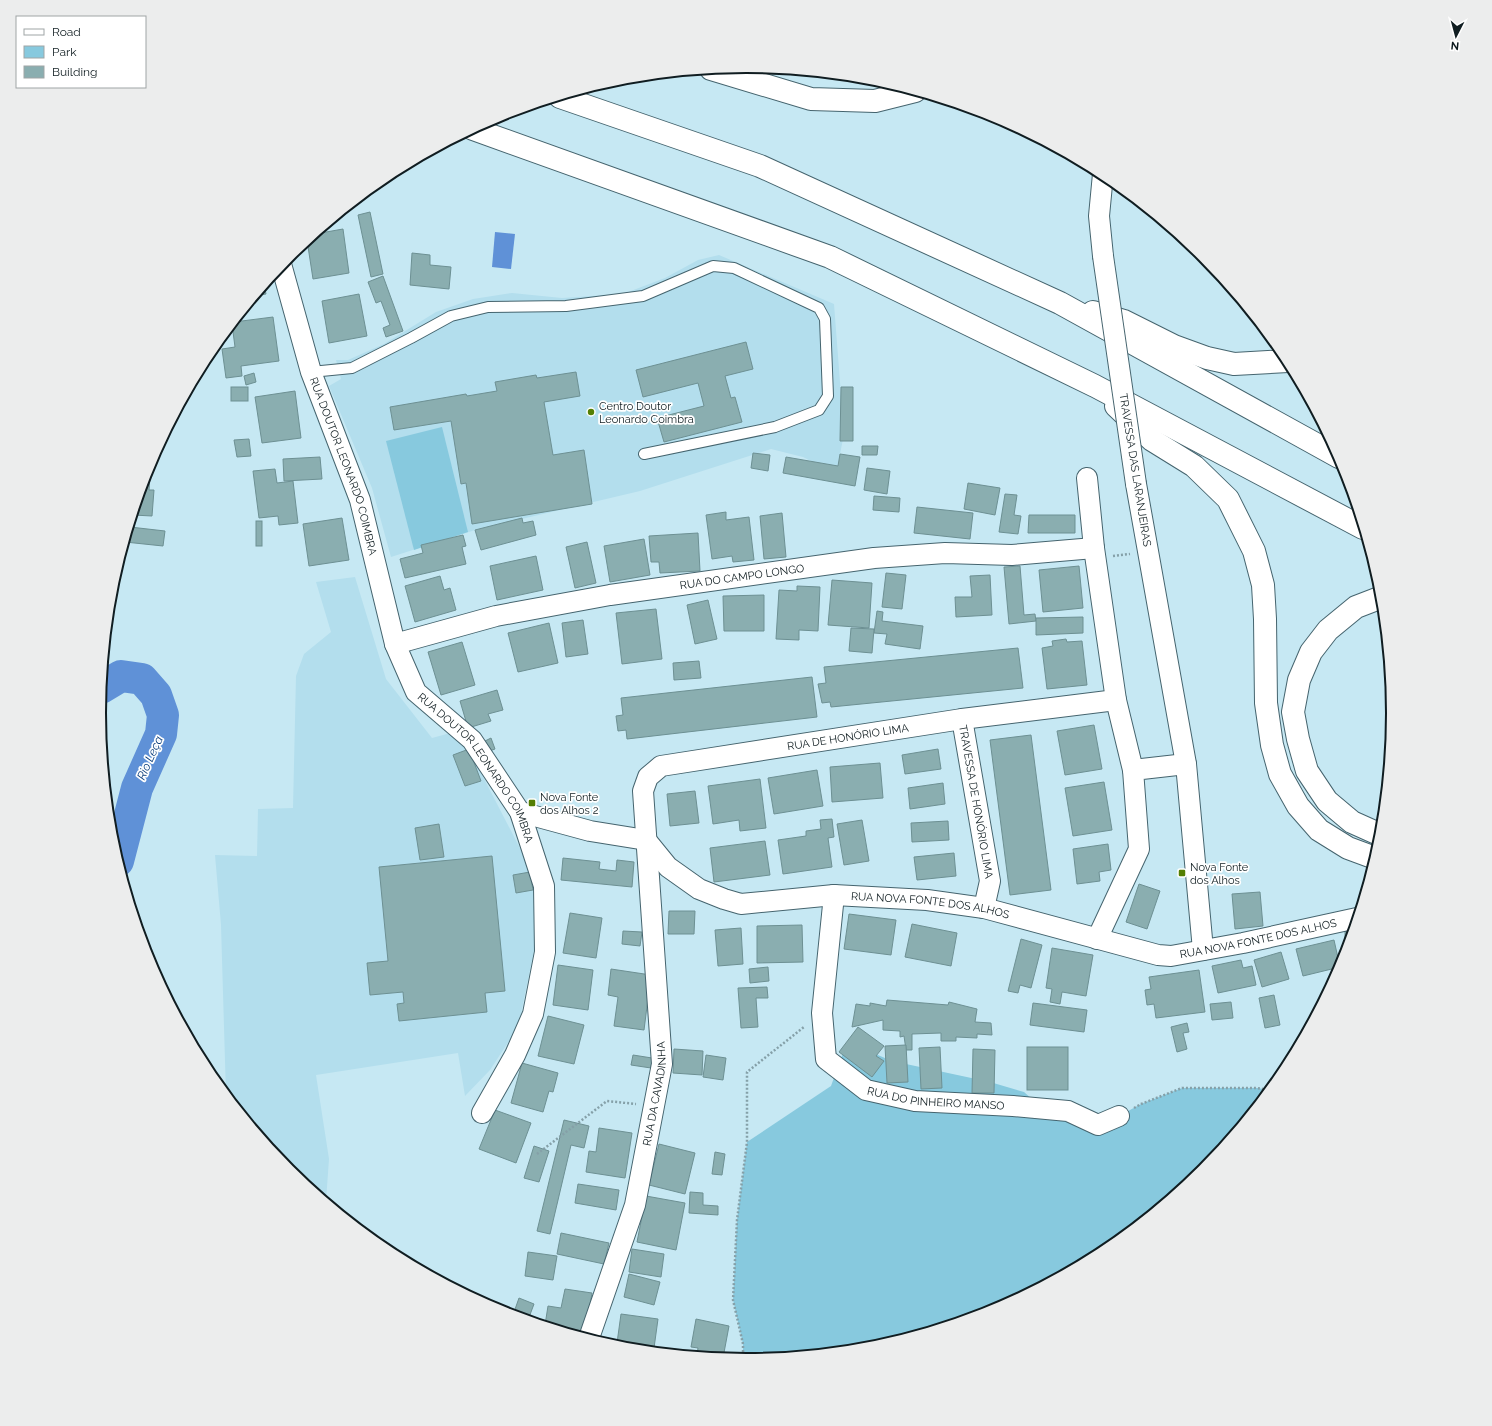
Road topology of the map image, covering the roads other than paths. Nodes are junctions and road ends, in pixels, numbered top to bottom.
1 (726, 73) edge
2 (905, 93) edge
3 (566, 99) edge
4 (480, 131) edge
5 (1102, 181) edge
6 (283, 271) edge
7 (1060, 303) junction
8 (1281, 361) edge
9 (311, 372) junction
10 (1095, 386) junction
11 (1330, 452) edge
12 (644, 454) dead end
13 (1087, 478) dead end
14 (1357, 525) edge
15 (1095, 553) junction
16 (1376, 599) edge
17 (395, 644) junction
18 (1116, 700) junction
19 (962, 719) junction
20 (1186, 764) junction
21 (1133, 770) junction
22 (520, 812) junction
23 (1375, 832) edge
24 (646, 840) junction
25 (1370, 856) edge
26 (834, 896) junction
27 (984, 908) junction
28 (1352, 919) edge
29 (1097, 939) junction
30 (1203, 950) junction
31 (482, 1112) dead end
32 (1119, 1116) road end
33 (591, 1334) edge

1 - 2 main road
3 - 7 main road
4 - 10 main road
5 - 20 street, TRAVESSA DAS LARANJEIRAS, bridge
6 - 9 street, RUA DOUTOR LEONARDO COIMBRA
7 - 8 main road
7 - 11 main road
9 - 12 lane
9 - 17 street, RUA DOUTOR LEONARDO COIMBRA
10 - 14 main road
10 - 25 main road
13 - 15 street
15 - 17 street, RUA DO CAMPO LONGO
15 - 18 street
16 - 23 main road
17 - 22 street, RUA DOUTOR LEONARDO COIMBRA
18 - 19 street, RUA DE HONÓRIO LIMA
18 - 21 street
19 - 24 street, RUA DE HONÓRIO LIMA
19 - 27 street, TRAVESSA DE HONÓRIO LIMA
20 - 21 street
20 - 30 street, TRAVESSA DAS LARANJEIRAS
21 - 29 street
22 - 24 street
22 - 31 street, RUA DOUTOR LEONARDO COIMBRA
24 - 26 street, RUA NOVA FONTE DOS ALHOS
24 - 33 street, RUA DA CAVADINHA
26 - 27 street, RUA NOVA FONTE DOS ALHOS
26 - 32 street, RUA DO PINHEIRO MANSO
27 - 29 street, RUA NOVA FONTE DOS ALHOS
28 - 30 street, RUA NOVA FONTE DOS ALHOS
29 - 30 street, RUA NOVA FONTE DOS ALHOS

